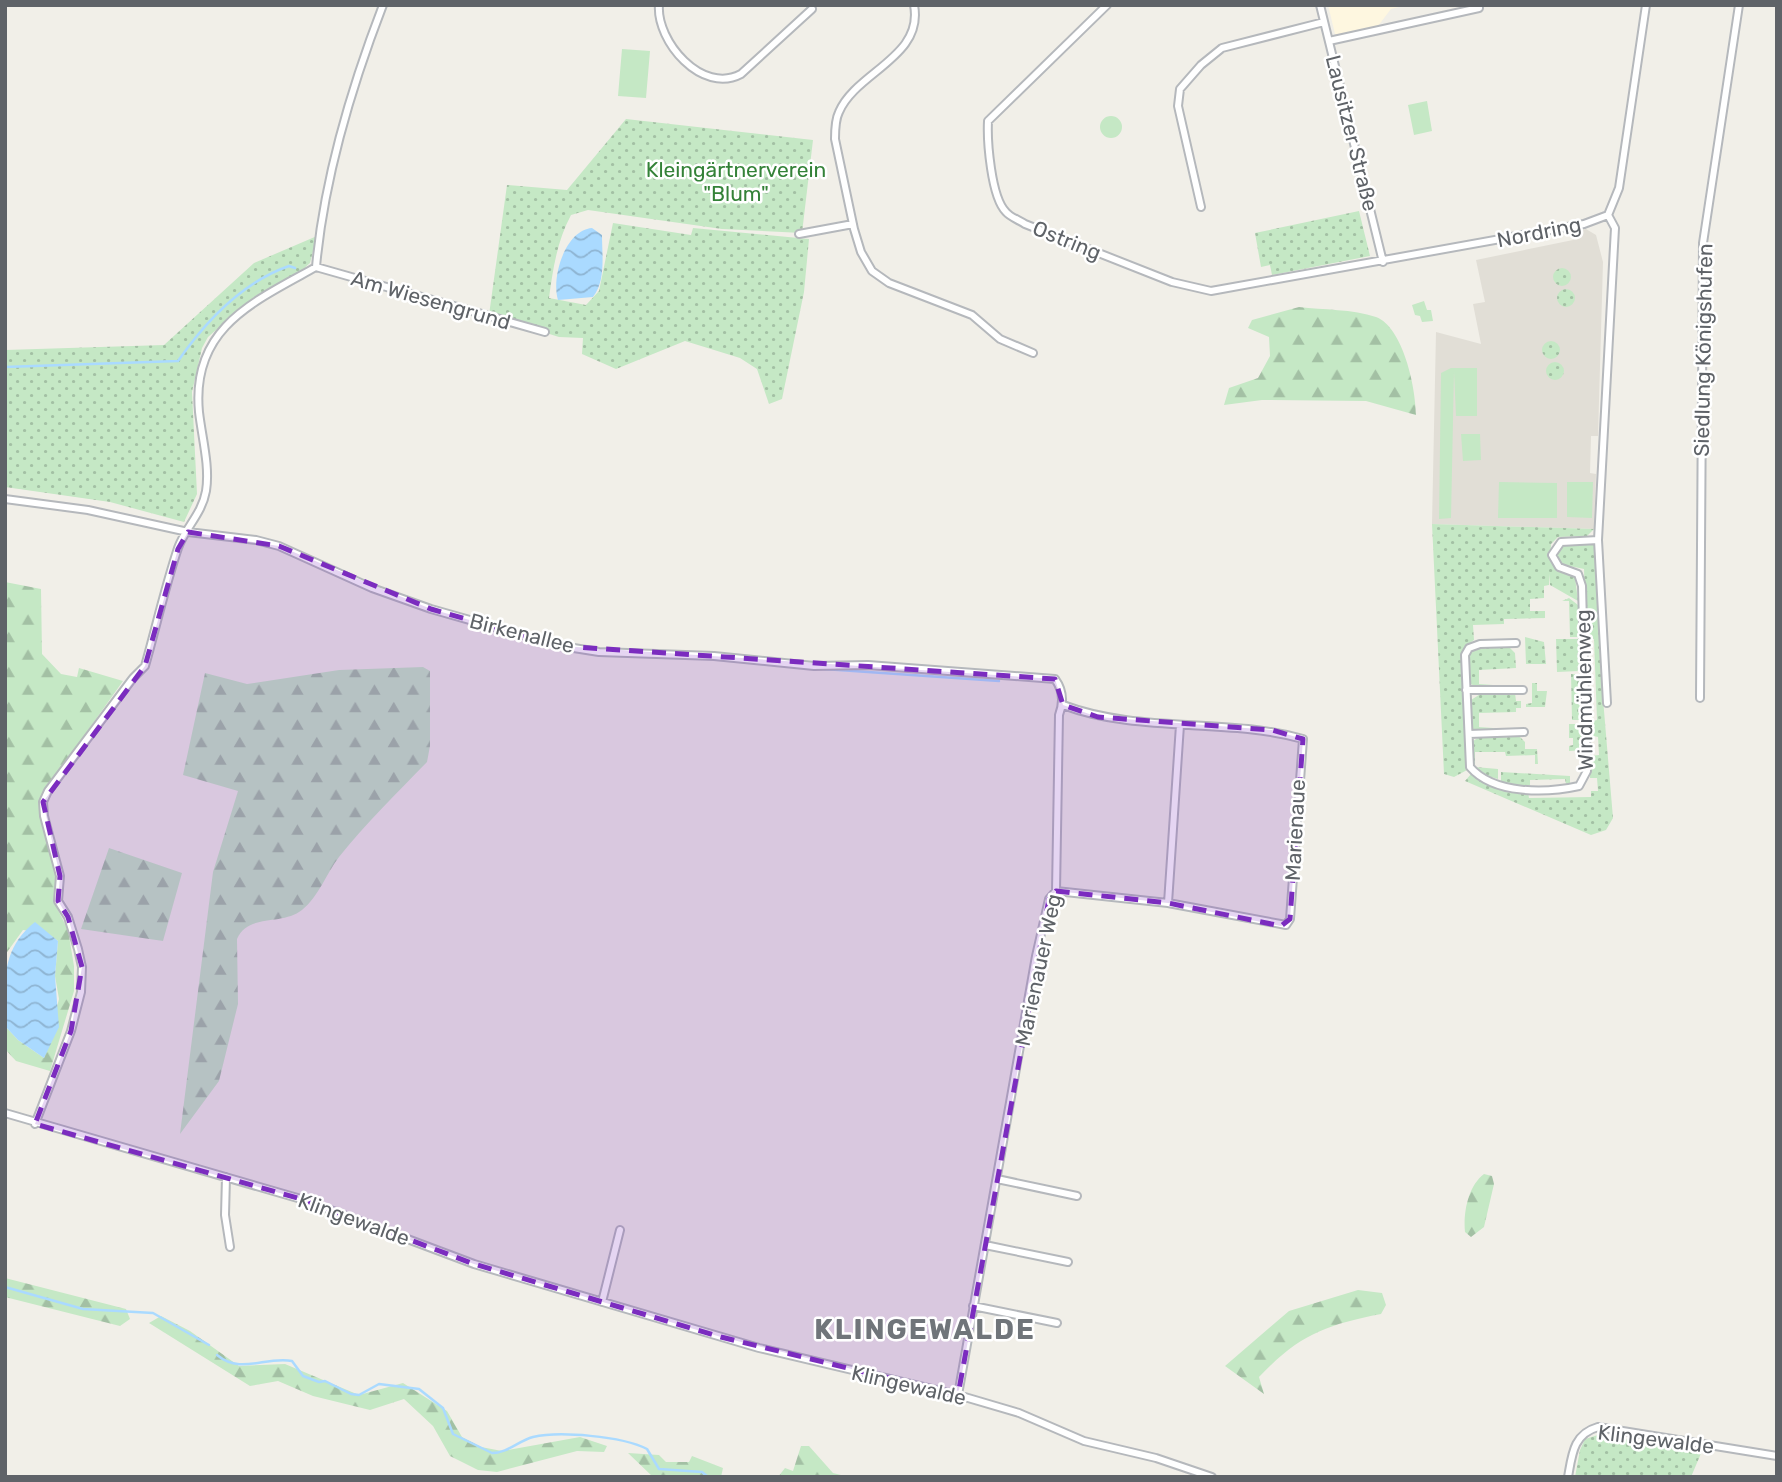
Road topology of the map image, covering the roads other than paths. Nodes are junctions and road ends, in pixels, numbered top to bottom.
1 (383, 5) edge
2 (659, 5) edge
3 (914, 5) edge
4 (1107, 5) edge
5 (1320, 5) edge
6 (1478, 5) edge
7 (1646, 5) edge
8 (1739, 5) edge
9 (812, 9) dead end
10 (1324, 22) junction
11 (1329, 41) junction
12 (1201, 207) dead end
13 (1608, 215) junction
14 (853, 224) junction
15 (799, 233) dead end
16 (1383, 262) junction
17 (316, 267) junction
18 (545, 332) dead end
19 (1034, 353) dead end
20 (5, 499) edge
21 (188, 532) junction
22 (1598, 540) junction
23 (1516, 643) dead end
24 (1055, 679) joint
25 (1466, 690) junction
26 (1523, 690) dead end
27 (1700, 698) dead end
28 (1607, 703) dead end
29 (1063, 705) junction
30 (1180, 725) junction
31 (1524, 732) dead end
32 (1469, 734) junction
33 (1056, 891) junction
34 (1168, 903) junction
35 (5, 1113) edge
36 (36, 1124) junction
37 (226, 1177) junction
38 (997, 1179) junction
39 (1077, 1196) dead end
40 (620, 1230) dead end
41 (985, 1245) junction
42 (230, 1247) dead end
43 (1068, 1262) dead end
44 (602, 1302) junction
45 (973, 1306) junction
46 (1057, 1323) dead end
47 (958, 1395) junction
48 (1777, 1456) edge
49 (1212, 1477) edge
50 (1568, 1477) edge

1 - 17 street
2 - 9 street
3 - 14 street
4 - 16 street, Ostring
5 - 10 street, Lausitzer Straße
6 - 11 street
7 - 13 street, Nordring
8 - 27 street, Siedlung Königshufen
10 - 11 street, Lausitzer Straße
10 - 12 street
11 - 16 street, Lausitzer Straße
13 - 16 street, Nordring
13 - 22 street, Windmühlenweg
14 - 15 street
14 - 19 street
17 - 18 street, Am Wiesengrund
17 - 21 street
20 - 21 street, Birkenallee
21 - 24 street, Birkenallee
21 - 36 street
22 - 28 street, Windmühlenweg
22 - 32 street, Windmühlenweg
23 - 25 street, Windmühlenweg
24 - 29 street, Marienauer Weg
25 - 26 street
25 - 32 street, Windmühlenweg
29 - 30 street, Marienaue
29 - 33 street, Marienauer Weg
30 - 34 street
30 - 34 street, Marienaue
31 - 32 street
33 - 34 street, Marienaue
33 - 38 street, Marienauer Weg
35 - 36 street, Klingewalde
36 - 37 street, Klingewalde
37 - 42 street
37 - 44 street, Klingewalde
38 - 39 street
38 - 41 street, Marienauer Weg
40 - 44 street
41 - 43 street
41 - 45 street, Marienauer Weg
44 - 47 street, Klingewalde
45 - 46 street
45 - 47 street, Marienauer Weg
47 - 49 street, Klingewalde
48 - 50 street, Klingewalde

